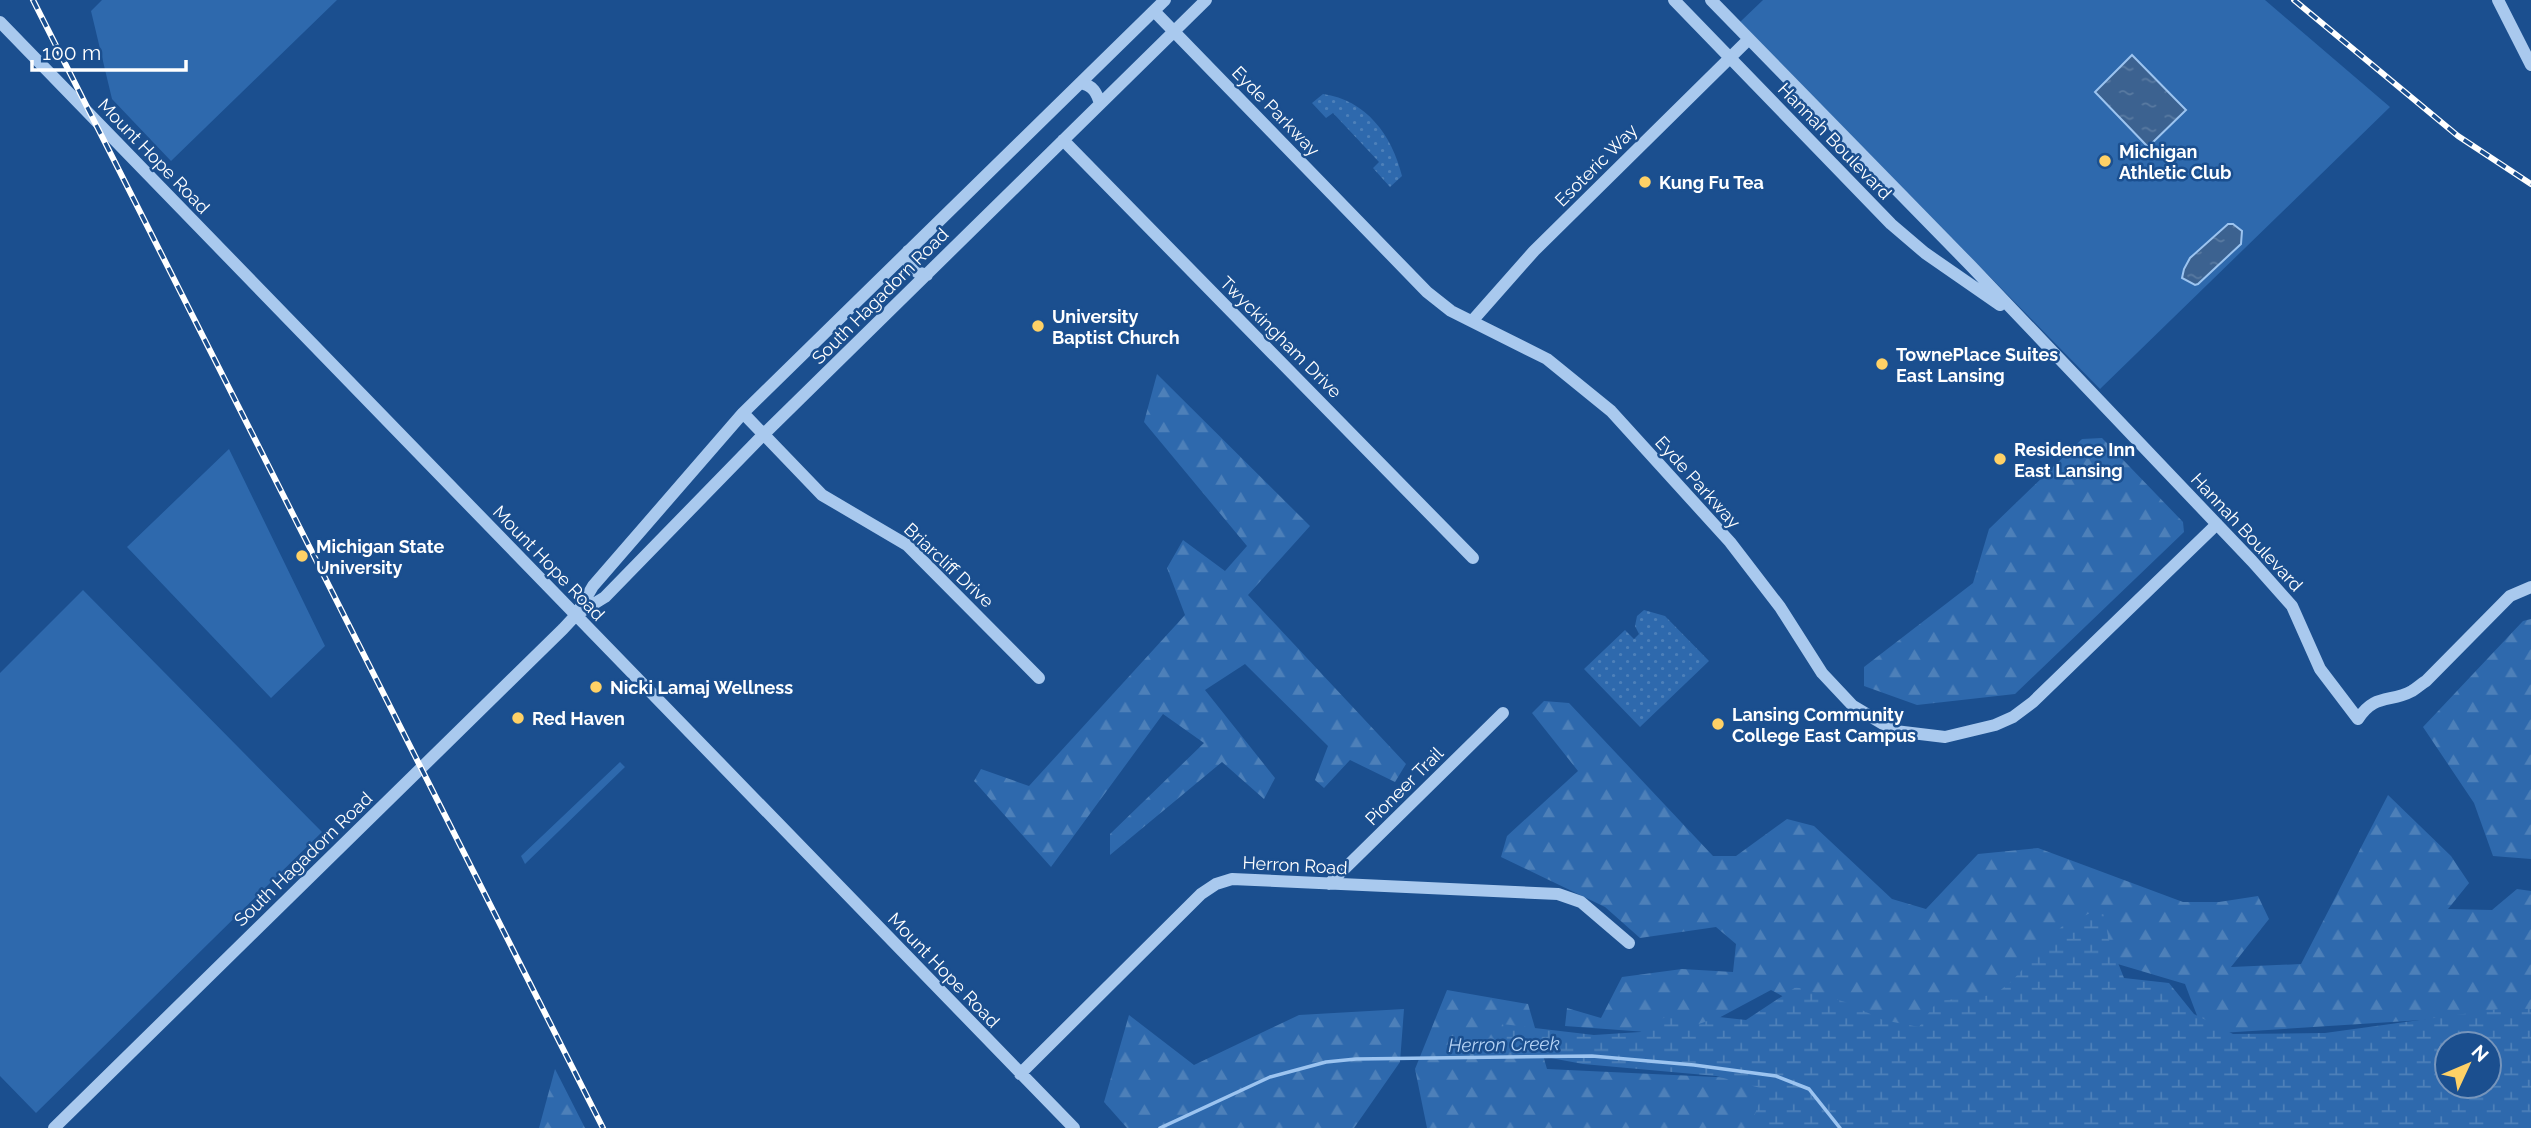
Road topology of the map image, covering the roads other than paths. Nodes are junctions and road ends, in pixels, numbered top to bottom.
1 (1166, 0) edge
2 (1206, 0) edge
3 (1674, 0) edge
4 (1711, 0) edge
5 (2498, 0) edge
6 (1154, 11) junction
7 (0, 22) edge
8 (1174, 31) junction
9 (1749, 39) junction
10 (1731, 57) junction
11 (2531, 65) edge
12 (1080, 83) junction
13 (1100, 104) junction
14 (1063, 140) junction
15 (908, 251) junction
16 (927, 275) junction
17 (2017, 317) junction
18 (1473, 320) junction
19 (743, 413) junction
20 (764, 435) junction
21 (2217, 524) junction
22 (1473, 558) dead end
23 (2531, 587) edge
24 (576, 615) junction
25 (1039, 678) dead end
26 (1503, 713) dead end
27 (1329, 884) junction
28 (1629, 943) dead end
29 (1020, 1074) junction
30 (54, 1128) edge
31 (1073, 1128) edge

1 - 6 street, South Hagadorn Road
2 - 8 street, South Hagadorn Road
3 - 10 street, Hannah Boulevard
4 - 9 street, Hannah Boulevard
5 - 11 street
6 - 8 street, Eyde Parkway
6 - 12 street, South Hagadorn Road
7 - 24 street, Mount Hope Road
8 - 13 street, South Hagadorn Road
8 - 18 street, Eyde Parkway
9 - 10 street, Esoteric Way
9 - 17 street, Hannah Boulevard
10 - 17 street, Hannah Boulevard
10 - 18 street, Esoteric Way
12 - 13 street
12 - 15 street, South Hagadorn Road
13 - 14 street, South Hagadorn Road
14 - 16 street, South Hagadorn Road
14 - 22 street, Twyckingham Drive
15 - 16 street
15 - 19 street, South Hagadorn Road
16 - 20 street, South Hagadorn Road
17 - 21 street, Hannah Boulevard
18 - 21 street, Eyde Parkway
19 - 20 street, Briarcliff Drive
19 - 24 street, South Hagadorn Road
20 - 24 street, South Hagadorn Road
20 - 25 street, Briarcliff Drive
21 - 23 street, Hannah Boulevard
24 - 29 street, Mount Hope Road
24 - 30 street, South Hagadorn Road
26 - 27 street, Pioneer Trail
27 - 28 street, Herron Road
27 - 29 street, Herron Road
29 - 31 street, Mount Hope Road

